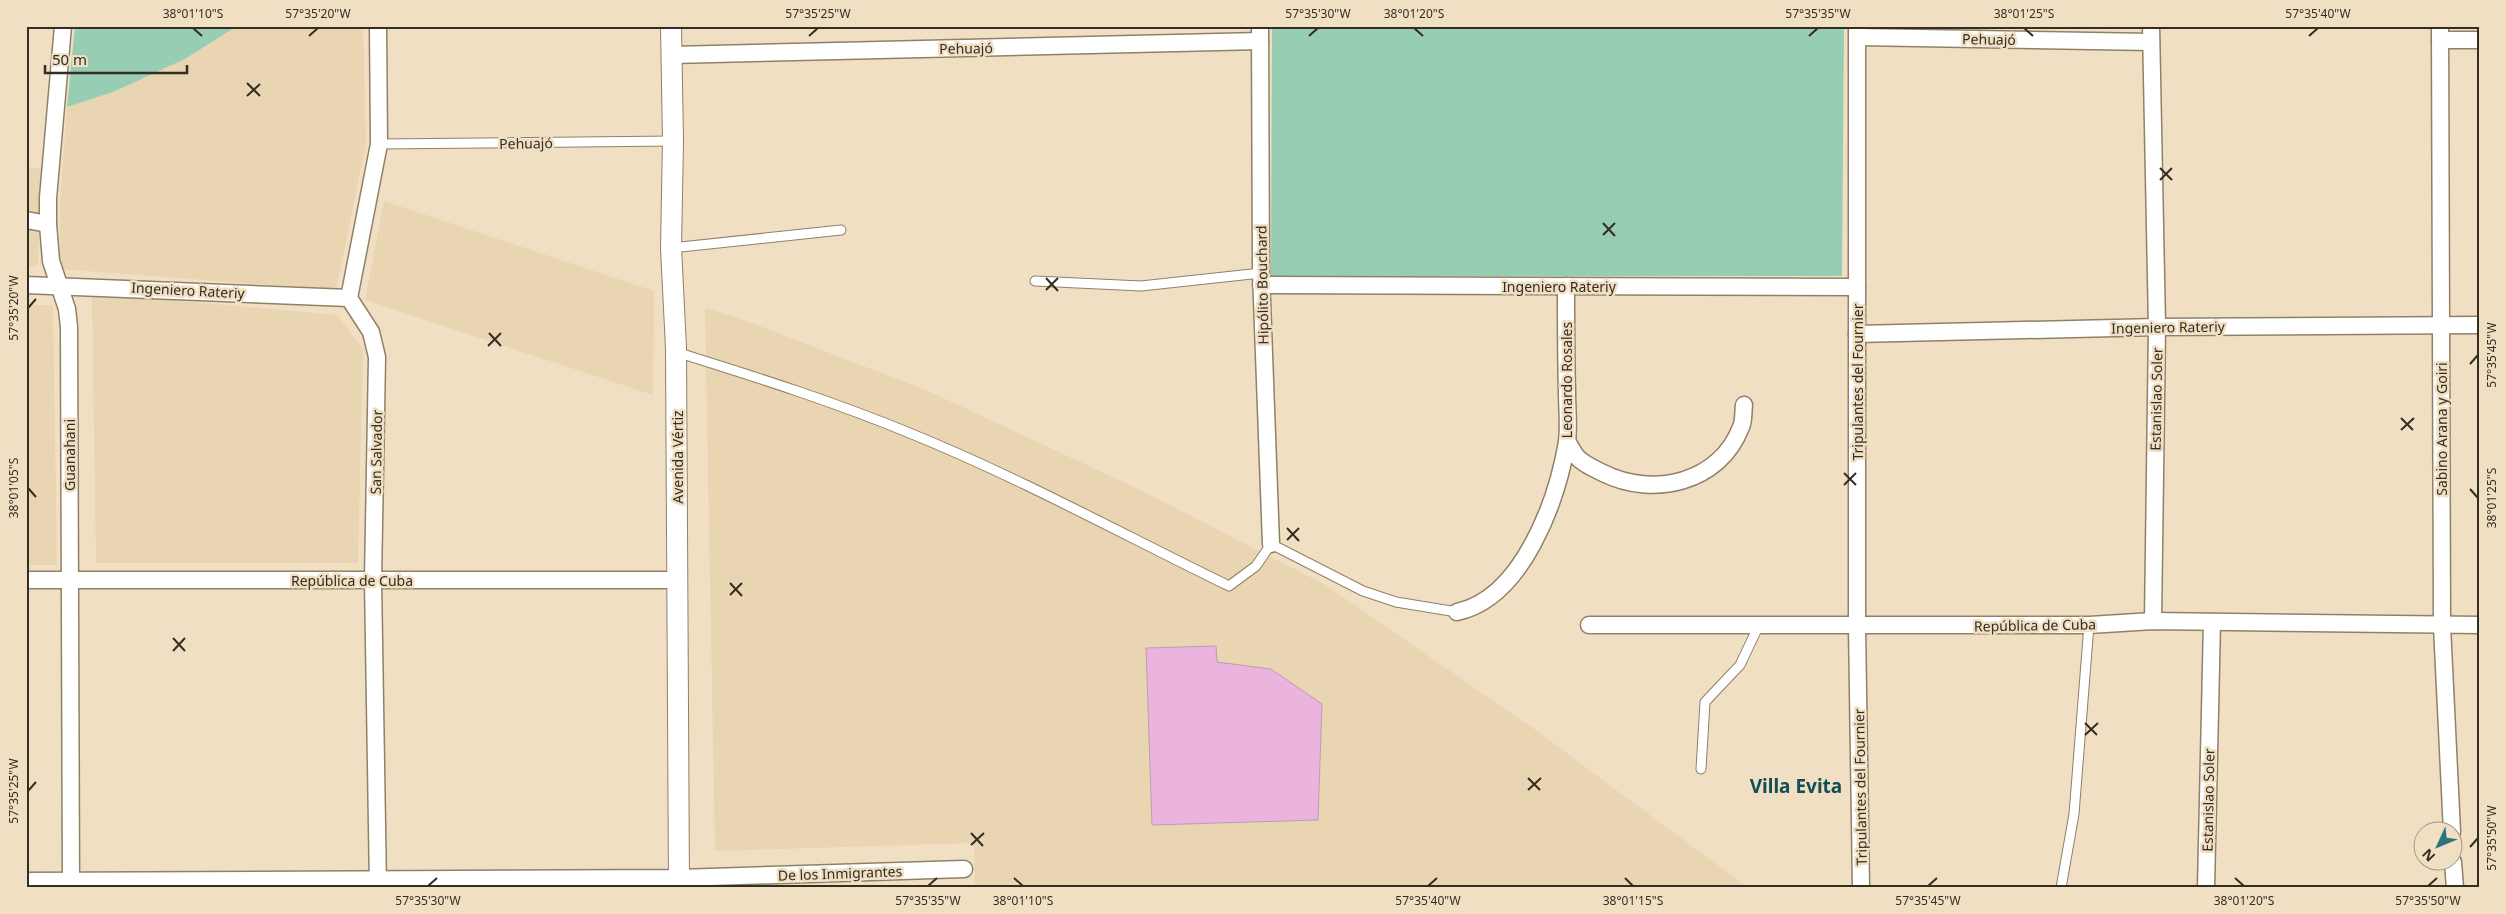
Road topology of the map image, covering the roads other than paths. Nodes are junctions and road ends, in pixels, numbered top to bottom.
1 (63, 26) edge
2 (378, 26) edge
3 (672, 26) edge
4 (1858, 32) edge
5 (2440, 33) edge
6 (1260, 34) edge
7 (2151, 34) edge
8 (2480, 40) edge
9 (672, 54) junction
10 (673, 141) junction
11 (379, 144) junction
12 (26, 220) edge
13 (48, 224) junction
14 (841, 230) dead end
15 (671, 248) junction
16 (1261, 279) junction
17 (1035, 281) dead end
18 (59, 284) junction
19 (26, 285) edge
20 (1566, 286) junction
21 (1857, 288) junction
22 (349, 298) junction
23 (2480, 325) edge
24 (2441, 326) junction
25 (2157, 327) junction
26 (1857, 334) junction
27 (676, 352) junction
28 (1744, 405) dead end
29 (1567, 441) junction
30 (1271, 544) junction
31 (69, 579) junction
32 (26, 580) edge
33 (374, 580) junction
34 (677, 580) junction
35 (1457, 612) joint
36 (2153, 621) junction
37 (2212, 622) junction
38 (1589, 625) dead end
39 (2089, 625) junction
40 (1758, 626) junction
41 (1857, 626) junction
42 (2442, 626) junction
43 (2480, 626) edge
44 (1701, 769) dead end
45 (2452, 822) edge
46 (964, 869) dead end
47 (2454, 872) edge
48 (26, 881) edge
49 (679, 883) edge
50 (71, 884) edge
51 (378, 884) edge
52 (1861, 888) edge
53 (2061, 888) edge
54 (2206, 888) edge
55 (2455, 888) edge

1 - 13 street, Guanahani
2 - 11 street
3 - 9 street, Avenida Vértiz
4 - 7 street, Pehuajó
4 - 21 street, Tripulantes del Fournier
5 - 8 street
5 - 24 street, Sabino Arana y Goiri
6 - 9 street, Pehuajó
6 - 16 street, Hipólito Bouchard
7 - 25 street, Estanislao Soler
9 - 10 street, Avenida Vértiz
10 - 11 lane, Pehuajó
10 - 15 street, Avenida Vértiz
11 - 22 street
12 - 13 street
13 - 18 street, Guanahani
14 - 15 lane
15 - 27 street, Avenida Vértiz
16 - 17 lane
16 - 20 street, Ingeniero Rateriy
16 - 30 street, Hipólito Bouchard
18 - 19 street, Ingeniero Rateriy
18 - 22 street, Ingeniero Rateriy
18 - 31 street, Guanahani
20 - 21 street, Ingeniero Rateriy
20 - 29 street, Leonardo Rosales
21 - 26 street, Tripulantes del Fournier
22 - 33 street, San Salvador
23 - 24 street, Ingeniero Rateriy
24 - 25 street, Ingeniero Rateriy
24 - 42 street, Sabino Arana y Goiri
25 - 26 street, Ingeniero Rateriy
25 - 36 street, Estanislao Soler
26 - 41 street, Tripulantes del Fournier
27 - 30 lane
27 - 34 street, Avenida Vértiz
28 - 29 street
29 - 35 street, Leonardo Rosales
30 - 35 lane
31 - 32 street, República de Cuba
31 - 33 street, República de Cuba
31 - 50 street, Guanahani
33 - 34 street, República de Cuba
33 - 51 street, San Salvador
34 - 49 street, Avenida Vértiz
36 - 37 street, República de Cuba
36 - 39 street, República de Cuba
37 - 42 street, República de Cuba
37 - 54 street, Estanislao Soler
38 - 40 street, República de Cuba
39 - 41 street, República de Cuba
39 - 53 lane
40 - 41 street, República de Cuba
40 - 44 lane
41 - 52 street, Tripulantes del Fournier
42 - 43 street, República de Cuba
42 - 45 street, Sabino Arana y Goiri
46 - 49 street, De los Inmigrantes
47 - 55 street
48 - 50 street, De los Inmigrantes
49 - 51 street, De los Inmigrantes
50 - 51 street, De los Inmigrantes

